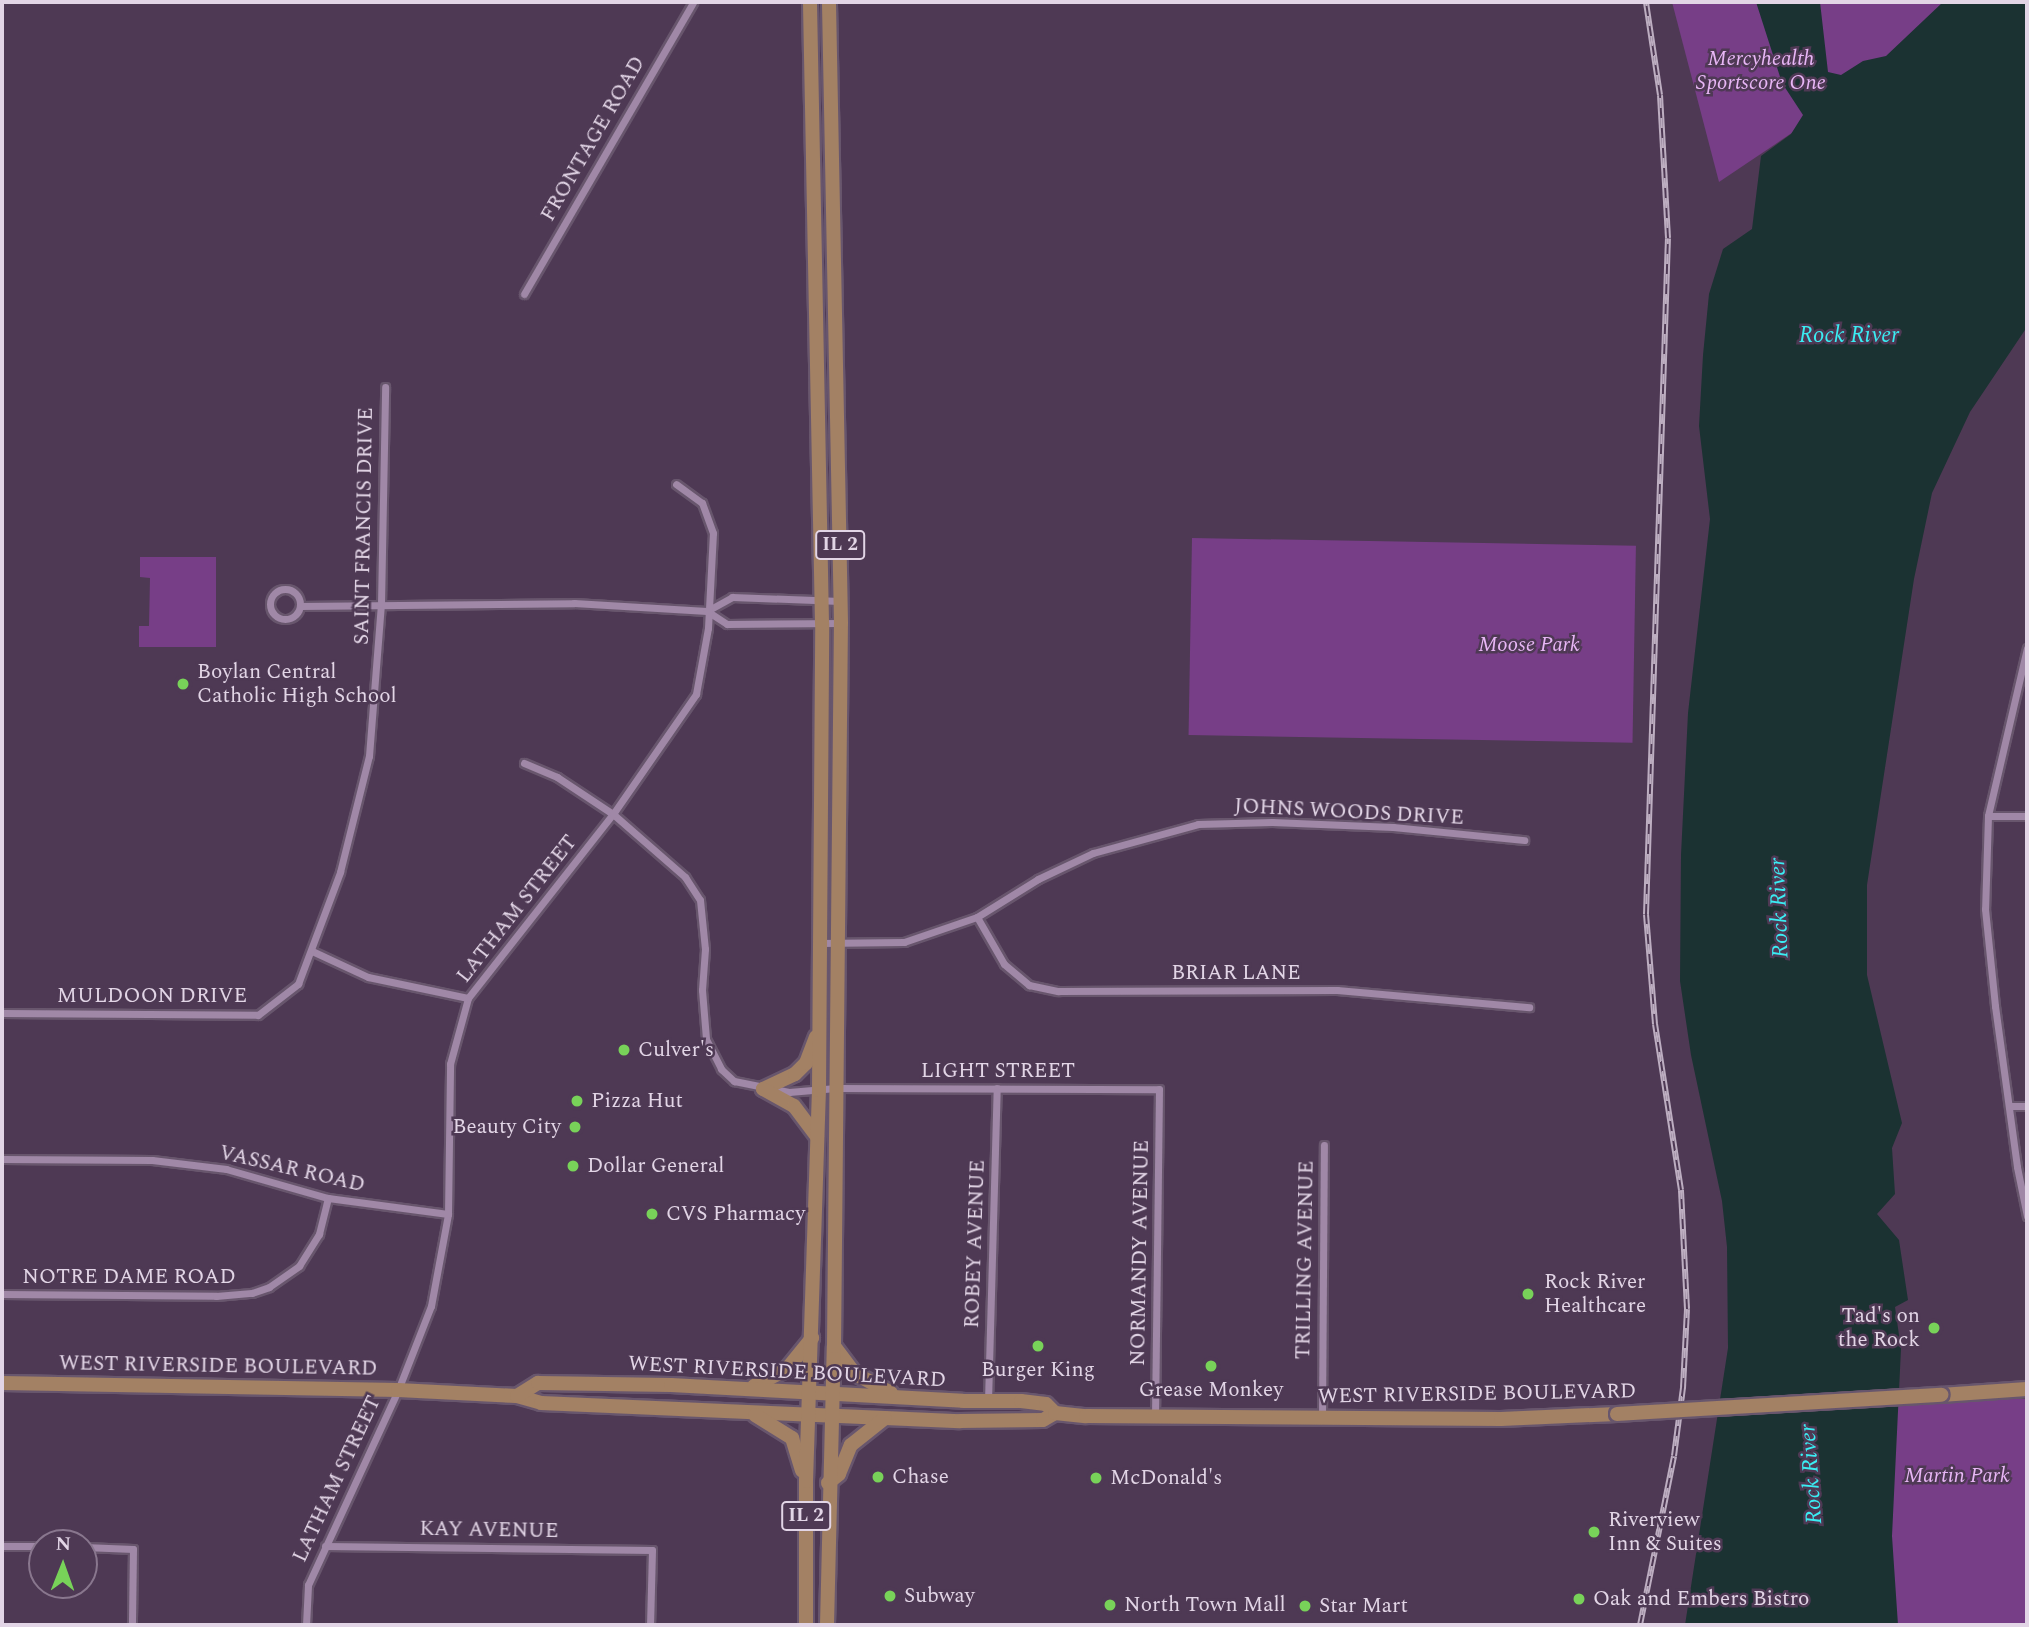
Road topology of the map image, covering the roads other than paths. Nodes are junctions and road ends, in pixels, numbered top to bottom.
1 (693, 2) edge
2 (810, 2) edge
3 (830, 2) edge
4 (524, 294) dead end
5 (384, 387) dead end
6 (676, 484) dead end
7 (821, 600) junction
8 (841, 601) junction
9 (381, 604) junction
10 (300, 607) junction
11 (707, 611) junction
12 (841, 623) junction
13 (822, 624) junction
14 (2027, 648) edge
15 (524, 763) dead end
16 (613, 814) junction
17 (1988, 816) junction
18 (2027, 816) edge
19 (1524, 840) dead end
20 (976, 917) junction
21 (840, 941) junction
22 (820, 943) junction
23 (312, 951) junction
24 (468, 998) junction
25 (1529, 1007) dead end
26 (2, 1013) edge
27 (819, 1029) junction
28 (836, 1088) junction
29 (997, 1088) junction
30 (763, 1089) junction
31 (1159, 1089) joint
32 (819, 1090) junction
33 (2010, 1106) junction
34 (2027, 1106) edge
35 (817, 1136) junction
36 (1324, 1145) dead end
37 (2, 1159) edge
38 (328, 1198) junction
39 (2026, 1204) edge
40 (448, 1214) junction
41 (2027, 1216) edge
42 (2, 1294) edge
43 (813, 1337) junction
44 (834, 1346) junction
45 (2, 1383) edge
46 (749, 1388) junction
47 (2027, 1389) edge
48 (398, 1390) junction
49 (808, 1391) junction
50 (832, 1393) junction
51 (517, 1396) junction
52 (902, 1398) junction
53 (988, 1401) junction
54 (750, 1413) junction
55 (1055, 1413) junction
56 (808, 1415) junction
57 (831, 1416) junction
58 (1155, 1417) junction
59 (885, 1418) junction
60 (1322, 1418) junction
61 (806, 1481) junction
62 (828, 1483) junction
63 (2, 1546) edge
64 (28, 1546) edge
65 (325, 1546) junction
66 (98, 1548) edge
67 (132, 1625) edge
68 (306, 1625) edge
69 (650, 1625) edge
70 (806, 1625) edge
71 (827, 1625) edge

1 - 4 street, FRONTAGE ROAD
2 - 7 main road, IL 2
3 - 8 main road, IL 2
5 - 9 street, SAINT FRANCIS DRIVE
6 - 11 street, LATHAM STREET
7 - 8 street
7 - 11 street
7 - 13 main road, IL 2
8 - 12 main road, IL 2
9 - 10 street
9 - 11 street
9 - 23 street, SAINT FRANCIS DRIVE
10 - 10 street
11 - 13 street
11 - 16 street, LATHAM STREET
12 - 13 street
12 - 21 main road, IL 2
13 - 22 main road, IL 2
14 - 17 street
15 - 16 street, LIGHT STREET
16 - 24 street, LATHAM STREET
16 - 30 street, LIGHT STREET
17 - 18 street
17 - 33 street
19 - 20 street, JOHNS WOODS DRIVE
20 - 21 street, JOHNS WOODS DRIVE
20 - 25 street, BRIAR LANE
21 - 22 street, JOHNS WOODS DRIVE
21 - 28 main road, IL 2
22 - 27 main road, IL 2
23 - 24 street
23 - 26 street, MULDOON DRIVE
24 - 40 street, LATHAM STREET
27 - 30 main road
27 - 32 main road, IL 2
28 - 29 street, LIGHT STREET
28 - 32 street, LIGHT STREET
28 - 44 main road, IL 2
29 - 31 street, LIGHT STREET
29 - 53 street, ROBEY AVENUE
30 - 32 street, LIGHT STREET
30 - 35 main road
31 - 58 street, NORMANDY AVENUE
32 - 35 main road, IL 2
33 - 34 street
33 - 39 street
35 - 43 main road, IL 2
36 - 60 street, TRILLING AVENUE
37 - 38 street, VASSAR ROAD
38 - 40 street, VASSAR ROAD
38 - 42 street, NOTRE DAME ROAD
39 - 41 street
40 - 48 street, LATHAM STREET
43 - 46 main road
43 - 49 main road, IL 2
44 - 50 main road, IL 2
44 - 52 main road
45 - 48 main road, WEST RIVERSIDE BOULEVARD
46 - 49 main road, WEST RIVERSIDE BOULEVARD
46 - 51 main road, WEST RIVERSIDE BOULEVARD
47 - 60 main road, WEST RIVERSIDE BOULEVARD, bridge
48 - 51 main road, WEST RIVERSIDE BOULEVARD
48 - 65 street, LATHAM STREET
49 - 50 main road, WEST RIVERSIDE BOULEVARD
49 - 56 main road, IL 2
50 - 52 main road, WEST RIVERSIDE BOULEVARD
50 - 57 main road, IL 2
51 - 54 main road, WEST RIVERSIDE BOULEVARD
52 - 53 main road, WEST RIVERSIDE BOULEVARD
53 - 55 main road, WEST RIVERSIDE BOULEVARD
54 - 56 main road, WEST RIVERSIDE BOULEVARD
54 - 61 main road
55 - 58 main road, WEST RIVERSIDE BOULEVARD
55 - 59 main road, WEST RIVERSIDE BOULEVARD
56 - 57 main road, WEST RIVERSIDE BOULEVARD
56 - 61 main road, IL 2
57 - 59 main road, WEST RIVERSIDE BOULEVARD
57 - 62 main road, IL 2
58 - 60 main road, WEST RIVERSIDE BOULEVARD
59 - 62 main road
61 - 70 main road, IL 2
62 - 71 main road, IL 2
63 - 64 street
65 - 68 street, LATHAM STREET
65 - 69 street, KAY AVENUE
66 - 67 street

